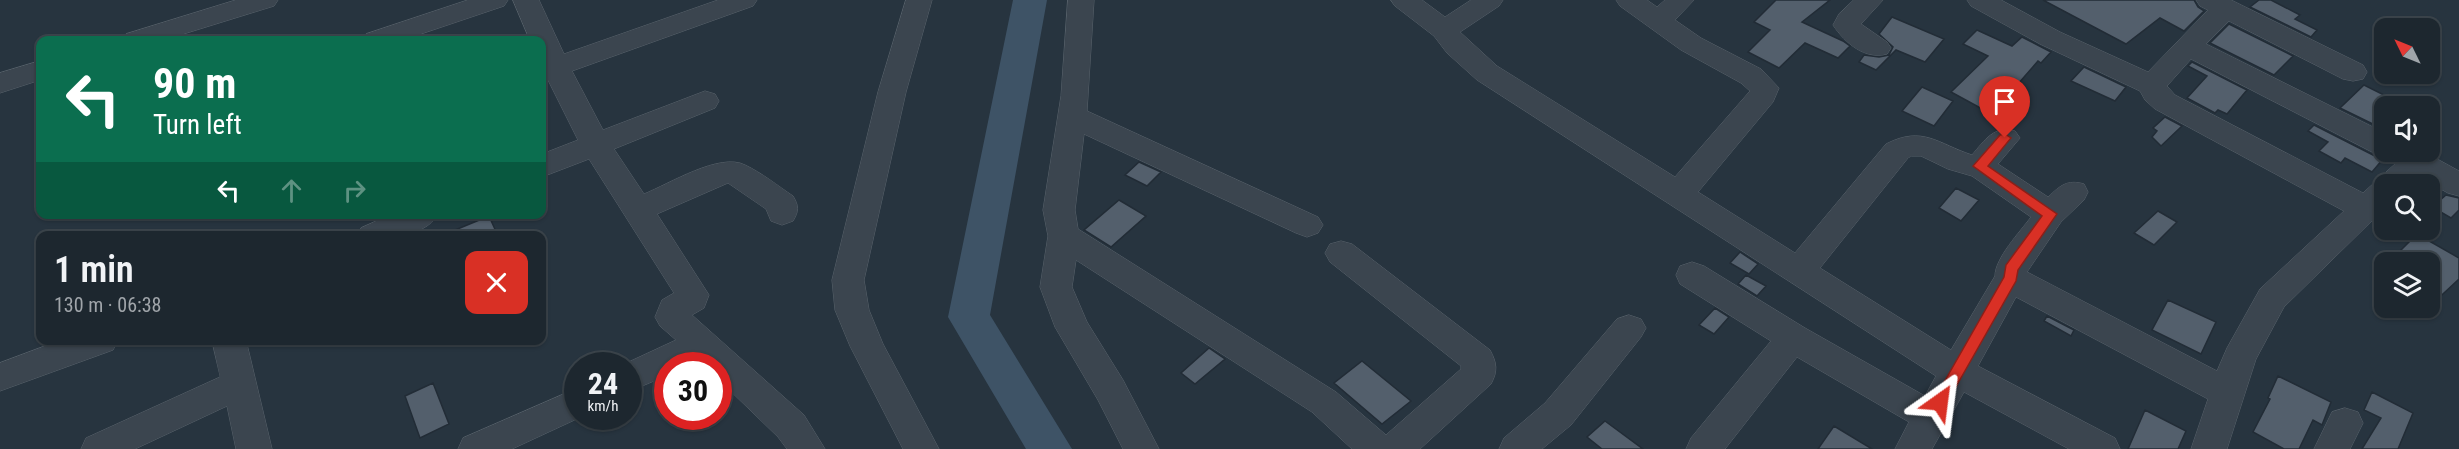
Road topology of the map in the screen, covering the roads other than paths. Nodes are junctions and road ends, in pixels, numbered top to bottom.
1 (265, 0) edge
2 (495, 0) edge
3 (526, 0) edge
4 (744, 0) edge
5 (919, 0) edge
6 (1080, 0) edge
7 (1404, 0) edge
8 (1490, 0) edge
9 (1629, 0) edge
10 (1681, 0) edge
11 (1870, 0) edge
12 (2001, 4) edge
13 (2217, 5) edge
14 (1657, 21) junction
15 (1444, 30) junction
16 (149, 36) edge
17 (388, 36) edge
18 (538, 36) edge
19 (2188, 46) junction
20 (1877, 48) dead end
21 (549, 69) edge
22 (36, 71) edge
23 (2353, 72) dead end
24 (0, 83) edge
25 (2152, 85) junction
26 (705, 101) dead end
27 (1072, 116) junction
28 (2005, 138) dead end
29 (2374, 140) edge
30 (595, 144) junction
31 (2416, 162) edge
32 (546, 164) edge
33 (1979, 166) junction
34 (2459, 185) edge
35 (2073, 192) dead end
36 (1677, 194) junction
37 (2374, 199) edge
38 (2374, 200) edge
39 (638, 210) junction
40 (782, 213) dead end
41 (2050, 214) junction
42 (413, 219) edge
43 (1307, 225) dead end
44 (384, 231) edge
45 (1064, 236) junction
46 (1341, 253) dead end
47 (1800, 270) junction
48 (1692, 275) dead end
49 (2011, 277) junction
50 (1629, 328) dead end
51 (1793, 338) junction
52 (703, 343) junction
53 (88, 345) edge
54 (230, 345) edge
55 (642, 371) edge
56 (1958, 372) junction
57 (0, 377) edge
58 (240, 384) junction
59 (2228, 393) junction
60 (564, 408) edge
61 (1931, 417) junction
62 (99, 449) edge
63 (254, 449) edge
64 (476, 449) edge
65 (807, 449) edge
66 (921, 449) edge
67 (1140, 449) edge
68 (1377, 449) edge
69 (1395, 449) edge
70 (1517, 449) edge
71 (1704, 449) edge
72 (1913, 449) edge
73 (2102, 449) edge
74 (2209, 449) edge

1 - 16 street
2 - 17 street
3 - 18 street
4 - 21 street
5 - 66 street
6 - 27 street
7 - 15 street
8 - 15 street
9 - 14 street
10 - 14 street
11 - 20 street
12 - 25 street
13 - 19 street
13 - 23 street
14 - 36 street
15 - 36 street
19 - 25 street
19 - 29 street
21 - 30 street
22 - 24 street
25 - 37 street
26 - 30 street
27 - 43 street
27 - 45 street
28 - 33 street
30 - 32 street
30 - 39 street
31 - 34 street
33 - 41 street
33 - 47 street
35 - 41 street
36 - 47 street
38 - 59 street
39 - 40 street
39 - 52 street
41 - 49 street
42 - 44 street
45 - 67 street
45 - 68 street
46 - 69 street
47 - 56 street
48 - 51 street
49 - 56 street
49 - 59 street
50 - 70 street
51 - 61 street
51 - 71 street
52 - 55 street
52 - 65 street
53 - 57 street
54 - 58 street
56 - 61 street
56 - 73 street
58 - 62 street
58 - 63 street
59 - 74 street
60 - 64 street
61 - 72 street

